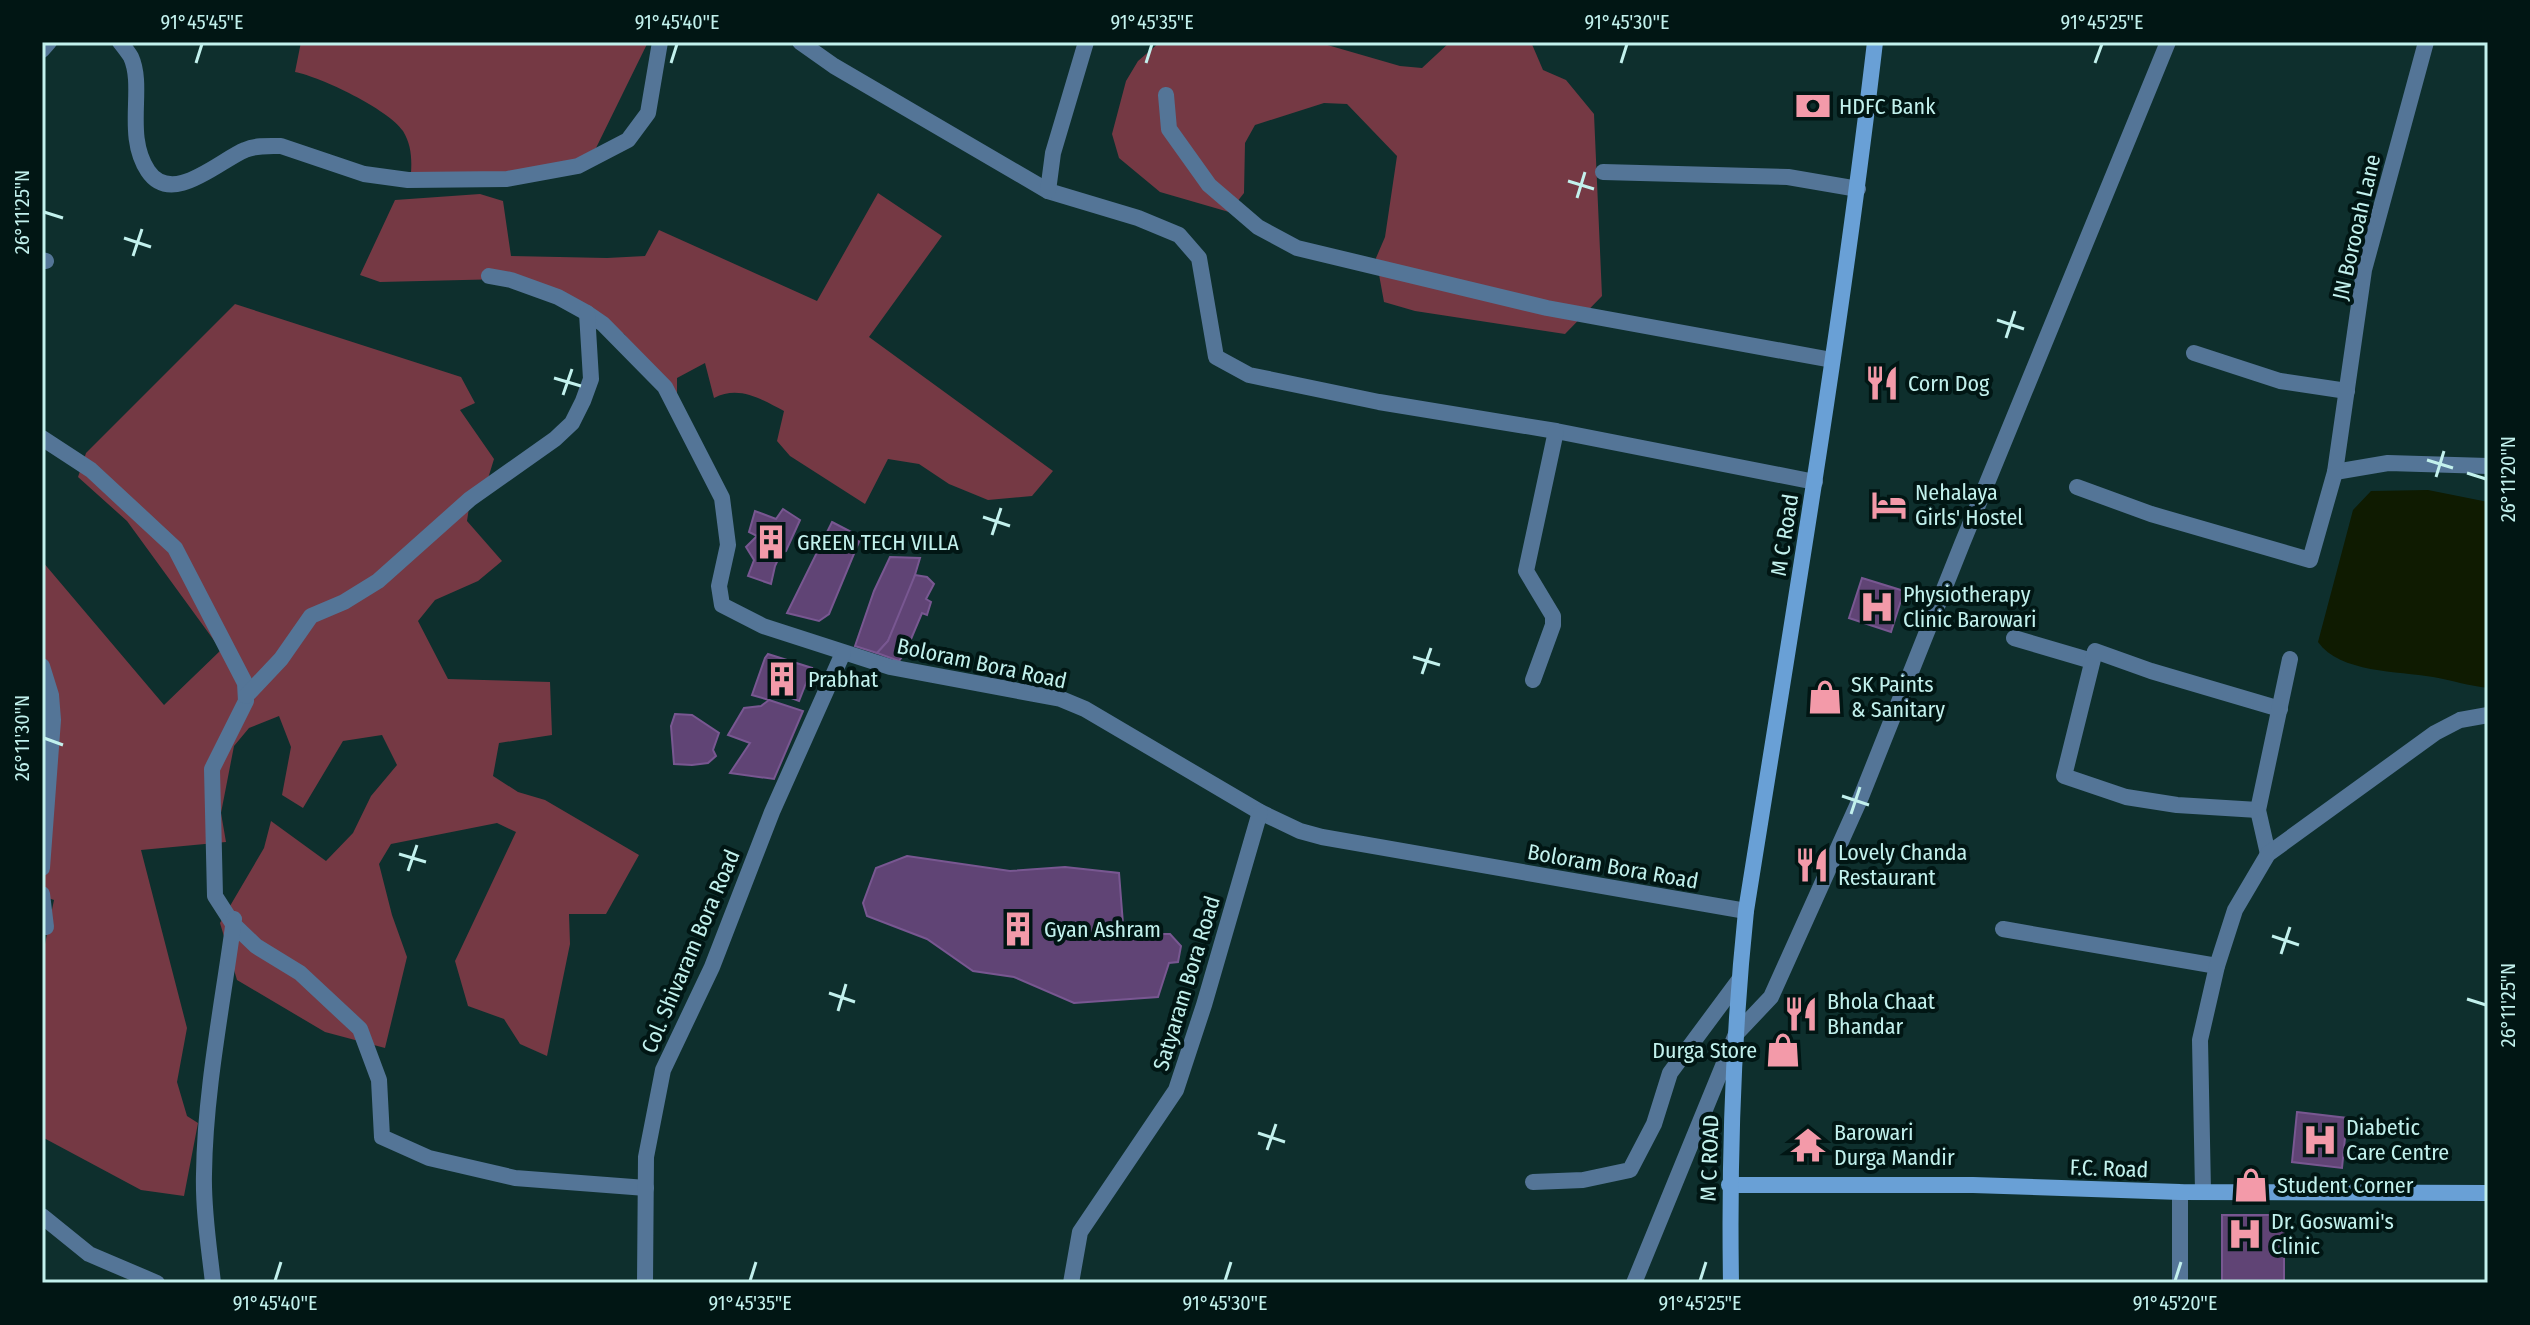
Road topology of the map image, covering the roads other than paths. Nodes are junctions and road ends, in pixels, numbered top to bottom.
1 (49, 42) edge
2 (120, 42) edge
3 (660, 42) edge
4 (800, 42) edge
5 (1086, 42) edge
6 (1875, 42) edge
7 (2168, 42) edge
8 (2426, 42) edge
9 (42, 50) edge
10 (1166, 95) dead end
11 (1603, 172) dead end
12 (1858, 189) junction
13 (1048, 191) junction
14 (489, 276) dead end
15 (587, 313) junction
16 (2194, 353) dead end
17 (1832, 360) junction
18 (2347, 391) junction
19 (1556, 431) junction
20 (42, 438) edge
21 (2488, 466) edge
22 (2335, 472) junction
23 (1815, 482) junction
24 (2077, 487) dead end
25 (2014, 638) dead end
26 (843, 653) junction
27 (2290, 659) dead end
28 (2092, 661) junction
29 (42, 666) edge
30 (1533, 680) dead end
31 (246, 696) junction
32 (2280, 709) junction
33 (2488, 715) edge
34 (2258, 810) junction
35 (1260, 812) junction
36 (2268, 854) junction
37 (42, 868) edge
38 (42, 894) edge
39 (1746, 911) junction
40 (234, 918) junction
41 (46, 927) dead end
42 (2003, 929) dead end
43 (2217, 966) junction
44 (1739, 980) junction
45 (1736, 1034) junction
46 (1533, 1182) dead end
47 (1729, 1185) junction
48 (646, 1188) junction
49 (2203, 1191) junction
50 (2180, 1192) junction
51 (2488, 1193) edge
52 (42, 1216) edge
53 (157, 1283) edge
54 (213, 1283) edge
55 (645, 1283) edge
56 (1071, 1283) edge
57 (1634, 1283) edge
58 (1731, 1283) edge
59 (2180, 1283) edge

1 - 9 street
2 - 3 street
4 - 13 street
5 - 13 street
6 - 12 street, M C Road
7 - 45 street
8 - 18 street, JN Borooah Lane
10 - 17 street
11 - 12 street
12 - 17 street, M C Road
13 - 19 street
14 - 15 street, Boloram Bora Road
15 - 26 street, Boloram Bora Road
15 - 31 street
16 - 18 street
17 - 23 street, M C Road
18 - 22 street, JN Borooah Lane
19 - 23 street
19 - 30 street
20 - 31 street
21 - 22 street
22 - 24 street, JN Borooah Lane
23 - 39 street, M C Road
25 - 28 street
26 - 35 street, Boloram Bora Road
26 - 48 street, Col. Shivaram Bora Road
27 - 32 street
28 - 32 street
28 - 34 street
29 - 37 street
31 - 40 street
32 - 34 street
33 - 36 street
34 - 36 street
35 - 39 street, Boloram Bora Road
35 - 56 street, Satyaram Bora Road
36 - 43 street
38 - 41 street
39 - 44 street, M C Road
40 - 48 street
40 - 54 street
42 - 43 street
43 - 49 street
44 - 45 street, M C Road
44 - 46 street
45 - 47 street, M C ROAD
45 - 57 street
47 - 50 street, F.C. Road
47 - 58 street, M C ROAD
48 - 55 street, Col. Shivaram Bora Road
49 - 50 street, F.C. Road
49 - 51 street, F.C. Road
50 - 59 street
52 - 53 street

